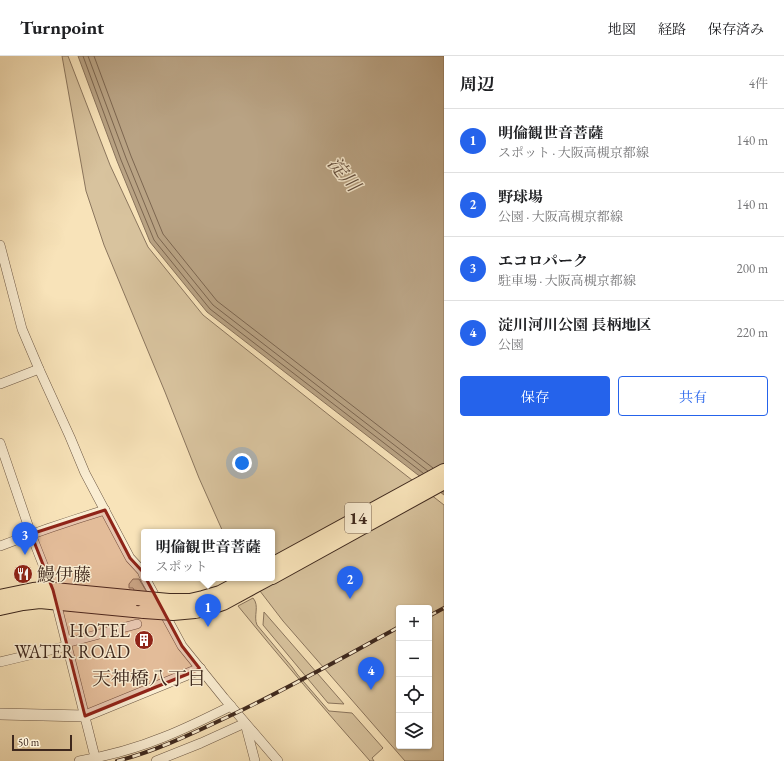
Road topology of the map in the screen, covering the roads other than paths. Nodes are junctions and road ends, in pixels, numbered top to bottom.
1 (0, 245) edge
2 (38, 370) junction
3 (0, 384) edge
4 (0, 443) edge
5 (444, 471) edge
6 (444, 482) edge
7 (104, 510) junction
8 (31, 534) junction
9 (0, 546) edge
10 (275, 563) edge
11 (141, 570) edge
12 (275, 574) edge
13 (147, 581) edge
14 (242, 581) edge
15 (263, 581) edge
16 (55, 596) junction
17 (0, 597) edge
18 (215, 600) junction
19 (192, 606) junction
20 (0, 608) edge
21 (137, 624) dead end
22 (66, 644) junction
23 (0, 662) edge
24 (200, 669) junction
25 (231, 706) junction
26 (0, 714) edge
27 (85, 716) junction
28 (245, 723) junction
29 (96, 759) edge
30 (79, 761) edge
31 (156, 761) edge
32 (255, 761) edge
33 (278, 761) edge

1 - 2 street
2 - 3 street
2 - 7 street
4 - 8 street
5 - 10 main road, 14
6 - 12 main road, 14
7 - 8 street
7 - 11 street
8 - 9 street
8 - 16 street
13 - 24 street
14 - 18 main road
15 - 18 main road
16 - 17 main road
16 - 19 main road, bridge
16 - 19 main road, bridge
16 - 20 main road
16 - 22 street
18 - 19 main road
21 - 22 street
22 - 23 street
22 - 27 street
24 - 25 street
24 - 27 street
25 - 28 street
25 - 29 street
26 - 27 street
27 - 29 street
28 - 31 street
28 - 32 street
28 - 33 street
29 - 30 street

